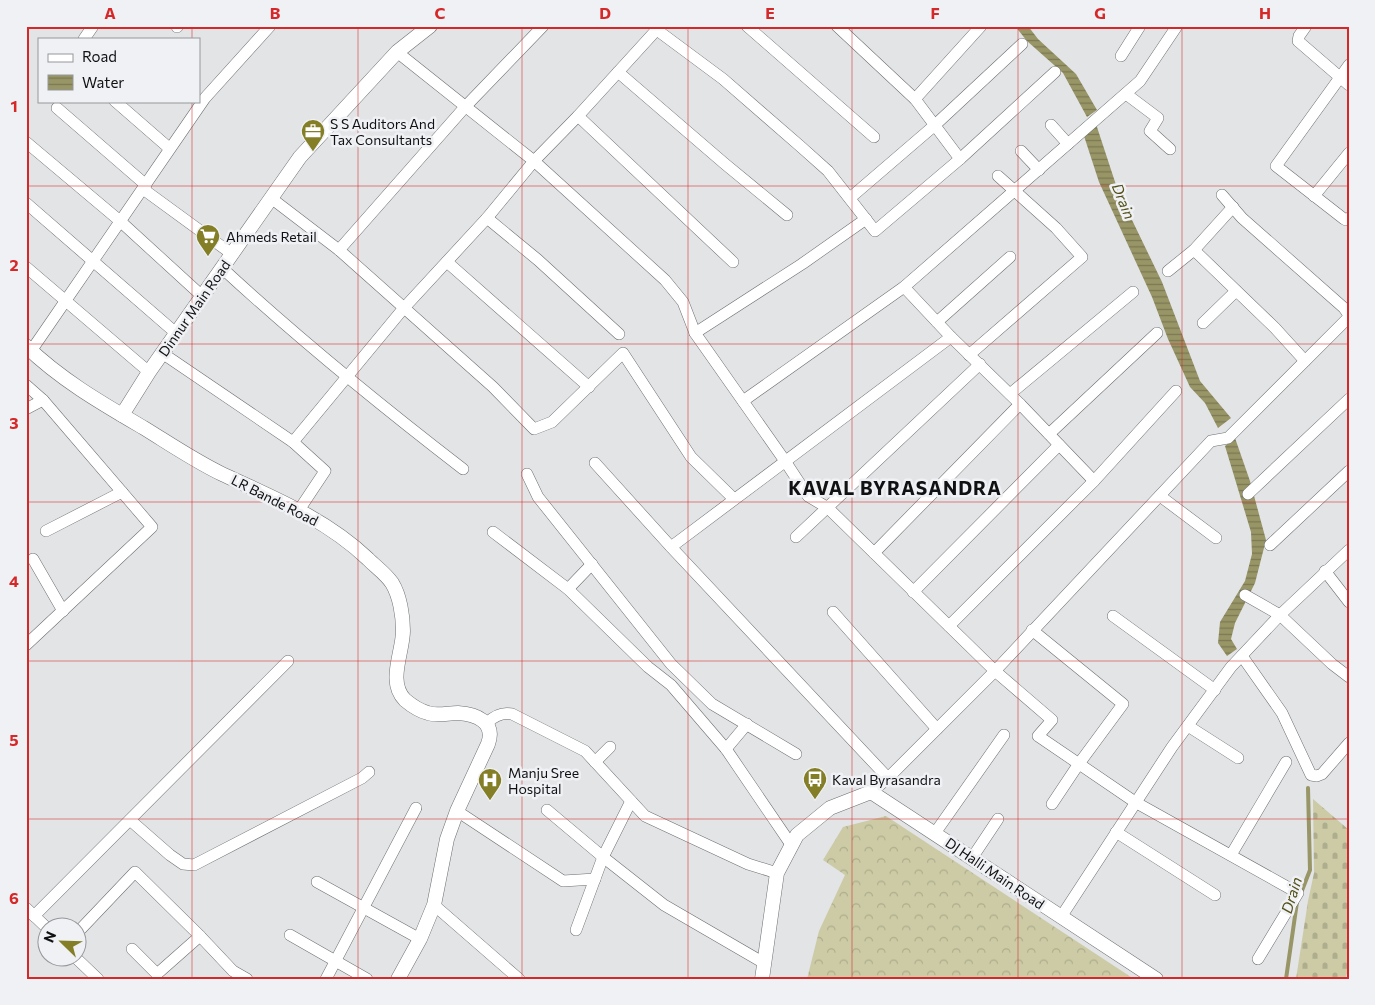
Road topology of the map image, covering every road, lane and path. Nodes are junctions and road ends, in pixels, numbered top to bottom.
1 (94, 26) edge
2 (270, 26) edge
3 (430, 26) edge
4 (543, 26) edge
5 (748, 26) edge
6 (838, 26) edge
7 (981, 26) edge
8 (1140, 26) edge
9 (1177, 26) edge
10 (1306, 26) edge
11 (659, 28) edge
12 (85, 38) edge
13 (1022, 44) dead end
14 (397, 52) junction
15 (1121, 56) dead end
16 (1349, 65) edge
17 (618, 72) junction
18 (1054, 72) dead end
19 (1338, 78) junction
20 (1349, 85) edge
21 (1126, 94) junction
22 (915, 99) junction
23 (116, 102) edge
24 (465, 107) junction
25 (57, 108) dead end
26 (578, 116) junction
27 (1051, 125) dead end
28 (935, 126) junction
29 (874, 137) dead end
30 (26, 142) edge
31 (1068, 144) junction
32 (169, 148) junction
33 (1170, 149) dead end
34 (1021, 151) dead end
35 (1349, 153) edge
36 (960, 159) junction
37 (534, 161) junction
38 (1039, 170) junction
39 (998, 176) dead end
40 (145, 187) junction
41 (1015, 191) junction
42 (1222, 195) dead end
43 (1314, 196) junction
44 (272, 198) junction
45 (850, 198) junction
46 (26, 203) edge
47 (1233, 208) junction
48 (787, 215) dead end
49 (487, 218) junction
50 (1349, 218) edge
51 (866, 219) junction
52 (120, 221) junction
53 (339, 250) junction
54 (1194, 250) junction
55 (232, 254) junction
56 (1010, 256) dead end
57 (94, 261) junction
58 (447, 262) junction
59 (733, 262) dead end
60 (26, 267) edge
61 (222, 268) junction
62 (1168, 271) dead end
63 (904, 288) junction
64 (1236, 291) junction
65 (1133, 292) dead end
66 (202, 296) junction
67 (66, 302) junction
68 (403, 309) junction
69 (1348, 311) edge
70 (936, 322) junction
71 (1203, 323) dead end
72 (1157, 332) dead end
73 (696, 333) junction
74 (177, 334) junction
75 (619, 334) dead end
76 (951, 338) junction
77 (29, 349) edge
78 (162, 353) junction
79 (969, 355) junction
80 (1306, 361) junction
81 (980, 364) junction
82 (149, 372) junction
83 (347, 376) junction
84 (26, 385) edge
85 (588, 387) junction
86 (1176, 391) dead end
87 (1010, 394) junction
88 (1349, 399) edge
89 (43, 400) junction
90 (744, 401) junction
91 (1020, 404) junction
92 (26, 409) edge
93 (122, 416) junction
94 (1049, 434) junction
95 (293, 442) junction
96 (1059, 445) junction
97 (785, 460) junction
98 (595, 463) dead end
99 (463, 469) dead end
100 (1349, 471) edge
101 (527, 474) dead end
102 (1094, 481) junction
103 (122, 492) junction
104 (1248, 494) dead end
105 (1160, 496) junction
106 (734, 499) junction
107 (828, 508) junction
108 (298, 510) junction
109 (46, 531) dead end
110 (493, 532) dead end
111 (796, 537) dead end
112 (1216, 538) dead end
113 (1270, 545) dead end
114 (671, 547) junction
115 (874, 553) junction
116 (1347, 553) edge
117 (33, 560) dead end
118 (592, 564) junction
119 (1325, 572) junction
120 (568, 588) junction
121 (913, 592) junction
122 (1245, 595) dead end
123 (1349, 602) edge
124 (63, 611) junction
125 (832, 612) dead end
126 (1280, 615) junction
127 (1112, 616) dead end
128 (949, 626) junction
129 (1032, 630) junction
130 (26, 646) edge
131 (1242, 657) junction
132 (288, 661) dead end
133 (995, 671) junction
134 (1349, 677) edge
135 (1215, 690) junction
136 (487, 723) junction
137 (747, 724) junction
138 (1188, 726) junction
139 (937, 729) junction
140 (1004, 735) dead end
141 (1349, 743) edge
142 (610, 746) dead end
143 (726, 749) junction
144 (796, 754) dead end
145 (1238, 758) dead end
146 (595, 762) junction
147 (1286, 762) dead end
148 (1078, 765) junction
149 (369, 772) dead end
150 (888, 778) junction
151 (871, 792) junction
152 (632, 801) junction
153 (1135, 802) junction
154 (1052, 804) dead end
155 (416, 808) dead end
156 (547, 810) dead end
157 (457, 811) junction
158 (130, 820) junction
159 (998, 820) dead end
160 (1116, 832) junction
161 (935, 834) junction
162 (792, 846) junction
163 (1231, 855) junction
164 (602, 857) junction
165 (972, 858) junction
166 (777, 873) junction
167 (595, 879) junction
168 (317, 882) dead end
169 (1215, 895) dead end
170 (434, 905) junction
171 (363, 908) junction
172 (30, 912) edge
173 (1061, 917) junction
174 (88, 921) edge
175 (576, 930) dead end
176 (200, 936) junction
177 (290, 936) dead end
178 (420, 939) junction
179 (132, 949) dead end
180 (1258, 959) dead end
181 (335, 961) junction
182 (764, 963) junction
183 (86, 968) edge
184 (160, 976) edge
185 (98, 979) edge
186 (247, 979) edge
187 (326, 979) edge
188 (367, 979) edge
189 (398, 979) edge
190 (519, 979) edge
191 (762, 979) edge
192 (1156, 979) edge

1 - 12 street
2 - 32 street
3 - 14 street, Dinnur Main Road
4 - 24 street
5 - 29 street
6 - 22 street
7 - 22 street
8 - 15 street
9 - 21 street
10 - 19 street
11 - 17 street
11 - 45 street
13 - 28 street
14 - 24 street
14 - 44 street, Dinnur Main Road
16 - 19 street
17 - 26 street
17 - 48 street
18 - 36 street
19 - 20 street
19 - 43 street
21 - 31 street
21 - 33 street
22 - 28 street
23 - 32 street
24 - 37 street
24 - 53 street
25 - 40 street
26 - 37 street
26 - 59 street
27 - 31 street
28 - 36 street
28 - 45 street
30 - 52 street
31 - 38 street
32 - 40 street
34 - 38 street
35 - 43 street
36 - 51 street
37 - 49 street
37 - 73 street
38 - 41 street
39 - 41 street
40 - 52 street
40 - 55 street
41 - 63 street
41 - 79 street
42 - 47 street
43 - 50 street
44 - 53 street
44 - 55 street, Dinnur Main Road
45 - 51 street
46 - 57 street
47 - 54 street
47 - 69 street
49 - 58 street
49 - 75 street
51 - 73 street
52 - 57 street
52 - 66 street
53 - 68 street
54 - 62 street
54 - 64 street
55 - 61 street, Dinnur Main Road
56 - 70 street
57 - 67 street
57 - 74 street
58 - 68 street
58 - 85 street
60 - 67 street
61 - 66 street, Dinnur Main Road
61 - 83 street
63 - 70 street
63 - 90 street
64 - 71 street
64 - 80 street
65 - 87 street
66 - 74 street, Dinnur Main Road
67 - 77 street
67 - 82 street
68 - 83 street
68 - 85 street
69 - 80 street
70 - 76 street
72 - 94 street
73 - 90 street
74 - 78 street, Dinnur Main Road
76 - 79 street
76 - 97 street
77 - 93 street, LR Bande Road
78 - 82 street, Dinnur Main Road
78 - 95 street
79 - 81 street
80 - 105 street
81 - 87 street
81 - 107 street
82 - 93 street, Dinnur Main Road
83 - 95 street
83 - 99 street
84 - 89 street
85 - 106 street
86 - 102 street
87 - 91 street
88 - 104 street
89 - 92 street
89 - 103 street
90 - 97 street
91 - 94 street
91 - 115 street
93 - 108 street, LR Bande Road
94 - 96 street
95 - 108 street
96 - 102 street
96 - 121 street
97 - 106 street
97 - 107 street
98 - 114 street
100 - 113 street
101 - 118 street
102 - 128 street
103 - 109 street
103 - 124 street
105 - 112 street
105 - 129 street
106 - 114 street
107 - 111 street
107 - 115 street
108 - 136 street, LR Bande Road
110 - 120 street
114 - 150 street
115 - 121 street
116 - 119 street
117 - 124 street
118 - 120 street
118 - 137 street
119 - 123 street
119 - 126 street
120 - 143 street
121 - 128 street
122 - 126 street
124 - 130 street
125 - 139 street
126 - 131 street
126 - 134 street
127 - 135 street
128 - 133 street
129 - 133 street
129 - 148 street
131 - 135 street
131 - 141 street
132 - 158 street
133 - 139 street
133 - 148 street
135 - 138 street
136 - 146 street
136 - 157 street
137 - 143 street
137 - 144 street
138 - 145 street
138 - 153 street
139 - 150 street
140 - 161 street
142 - 146 street
143 - 162 street
146 - 152 street
147 - 163 street
148 - 153 street
148 - 154 street
149 - 158 street
150 - 151 street
151 - 161 street, DJ Halli Main Road
151 - 162 street
152 - 164 street
152 - 166 street
153 - 160 street
153 - 163 street
155 - 171 street
156 - 164 street
157 - 167 street
157 - 170 street
158 - 172 street
159 - 165 street
160 - 169 street
160 - 173 street
161 - 165 street, DJ Halli Main Road
162 - 166 street
163 - 180 street
164 - 167 street
164 - 182 street
165 - 173 street, DJ Halli Main Road
166 - 182 street
167 - 175 street
168 - 171 street
170 - 178 street
170 - 190 street
171 - 178 street
171 - 181 street
173 - 192 street, DJ Halli Main Road
174 - 176 street
176 - 184 street
176 - 186 street
177 - 181 street
178 - 189 street
179 - 184 street
181 - 187 street
181 - 188 street
182 - 191 street
183 - 185 street

